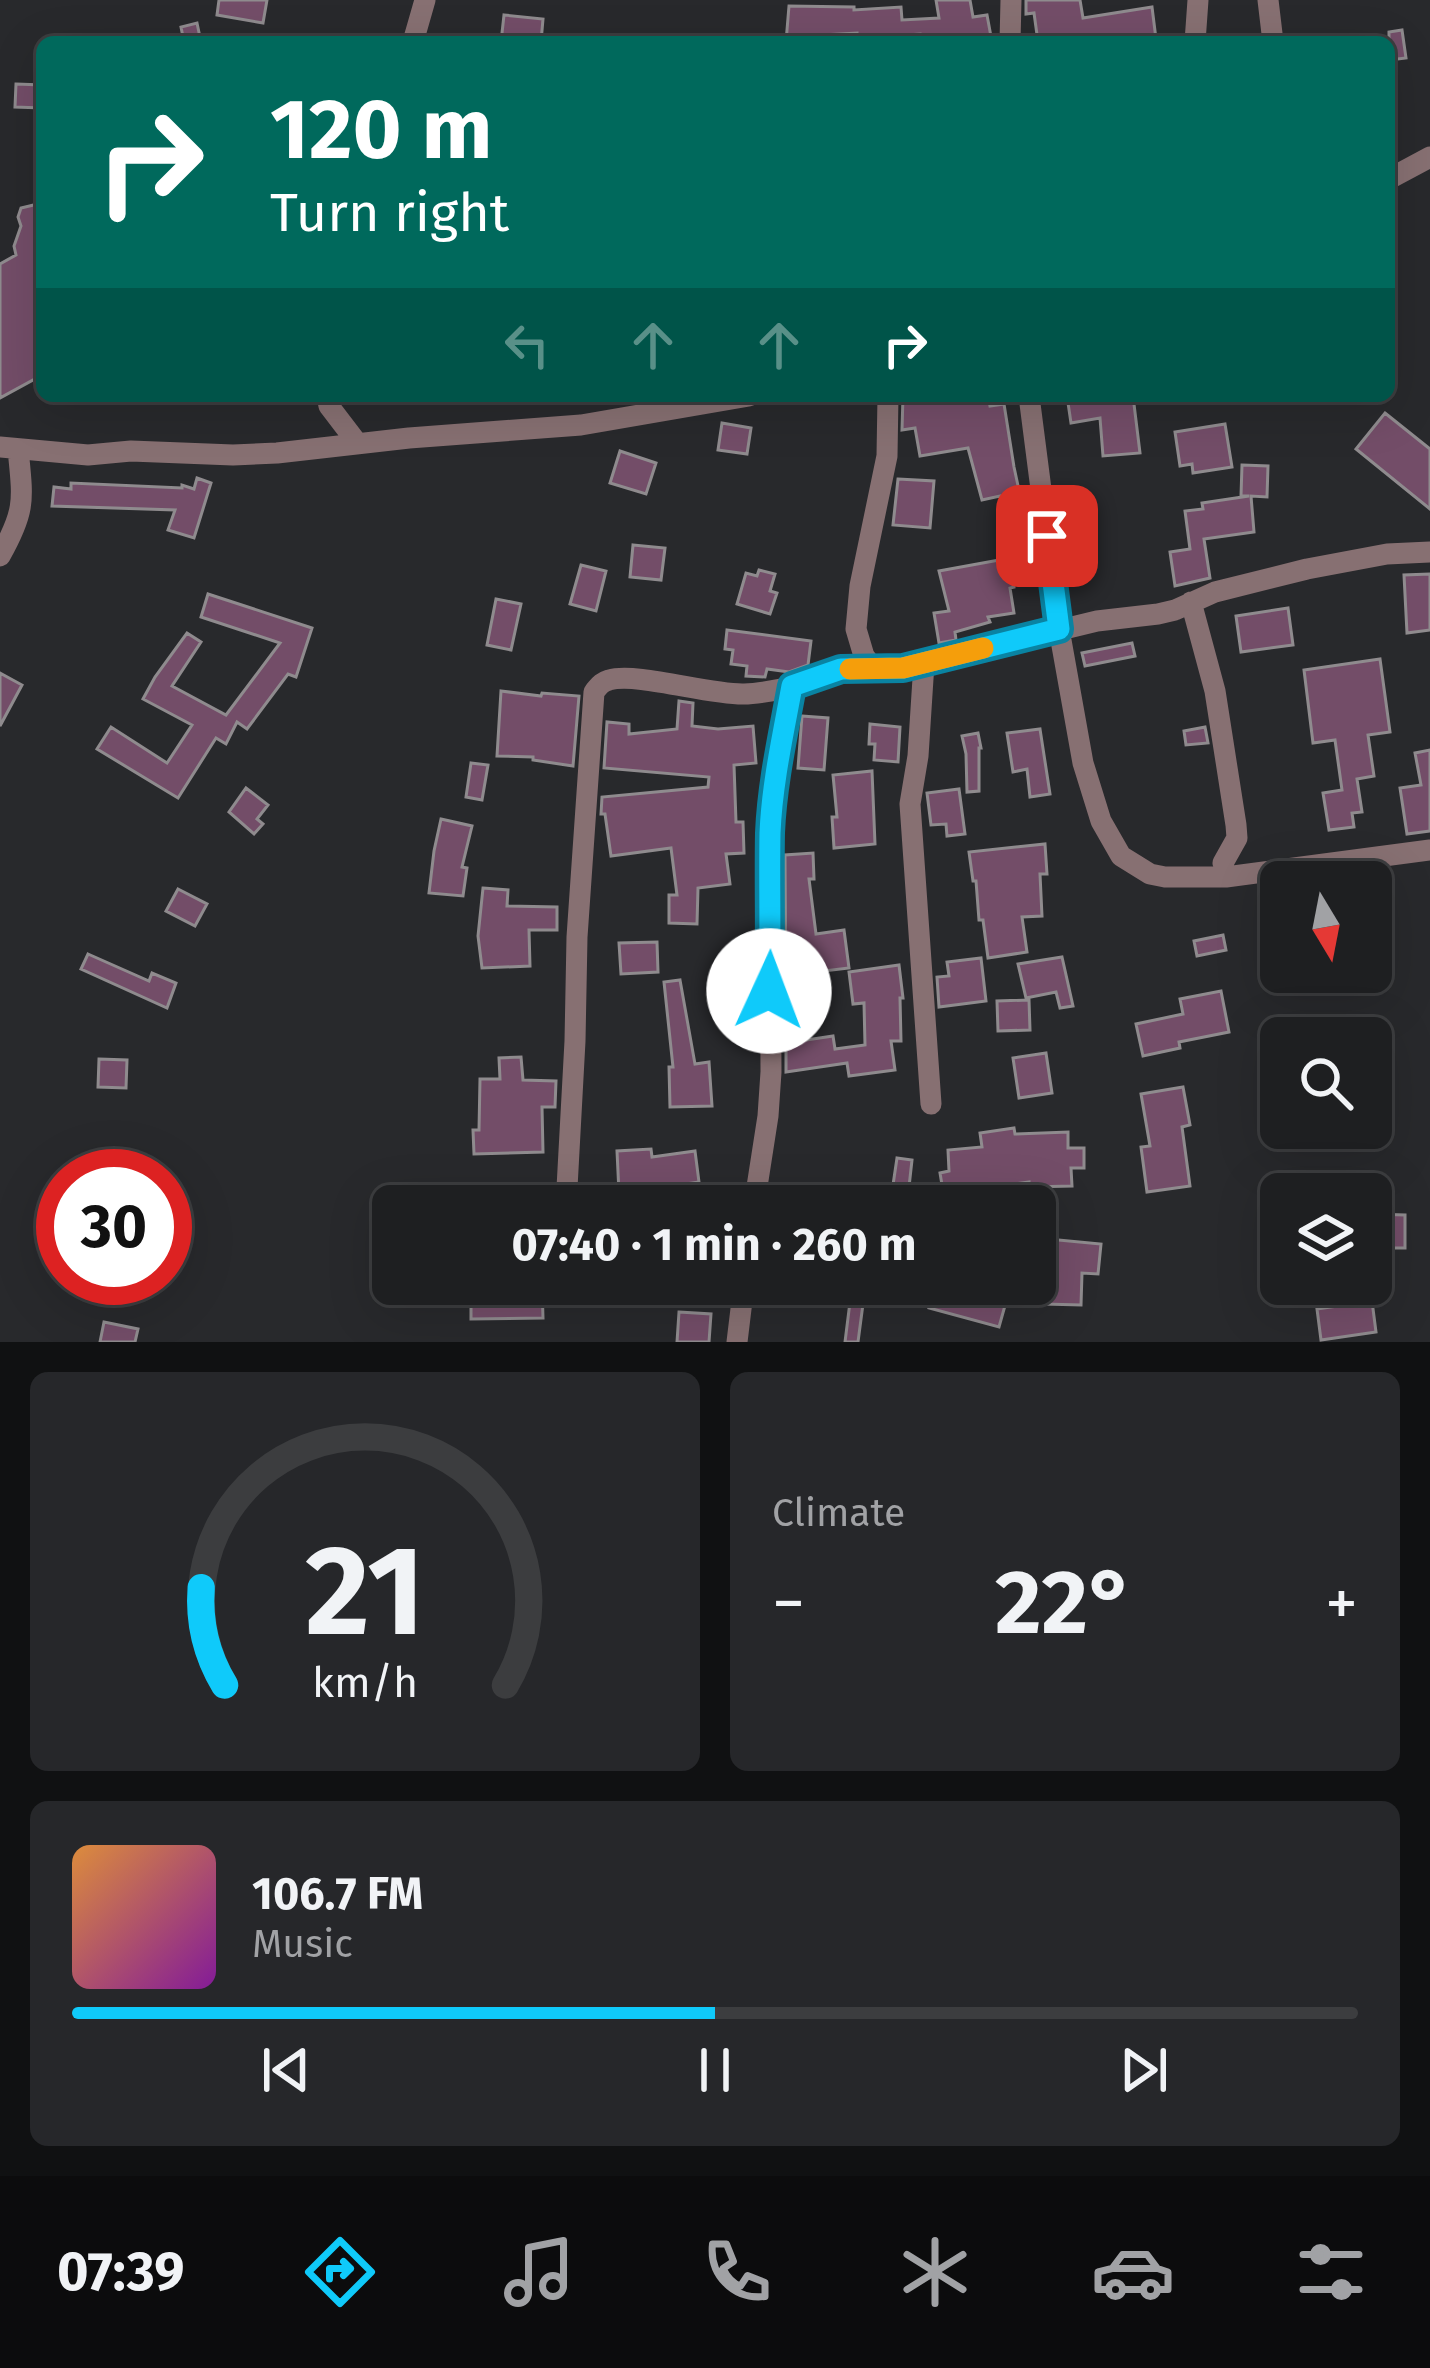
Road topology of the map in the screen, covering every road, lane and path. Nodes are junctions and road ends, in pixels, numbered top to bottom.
1 (425, 0) edge
2 (1011, 0) edge
3 (1198, 0) edge
4 (1268, 0) edge
5 (414, 36) edge
6 (1010, 36) edge
7 (1195, 36) edge
8 (1272, 36) edge
9 (1430, 157) edge
10 (1395, 176) edge
11 (328, 402) edge
12 (714, 402) edge
13 (1030, 402) edge
14 (887, 406) edge
15 (358, 444) junction
16 (9, 448) edge
17 (1430, 552) edge
18 (0, 556) edge
19 (1192, 602) junction
20 (1059, 629) junction
21 (857, 641) junction
22 (924, 663) junction
23 (841, 669) junction
24 (874, 669) junction
25 (792, 686) junction
26 (1430, 850) edge
27 (1223, 863) dead end
28 (931, 1105) dead end
29 (567, 1185) edge
30 (757, 1185) edge
31 (741, 1305) edge
32 (737, 1342) edge

1 - 5 street
2 - 6 street
3 - 7 street
4 - 8 street
9 - 10 street
11 - 15 street
12 - 15 street
13 - 20 street
14 - 21 street
15 - 16 street
16 - 18 street
17 - 19 street
19 - 20 street
19 - 27 street
20 - 22 street
20 - 26 street
21 - 23 street
21 - 24 street
22 - 24 street
22 - 28 street
23 - 24 street
23 - 25 street
25 - 29 street
25 - 30 street
31 - 32 street

